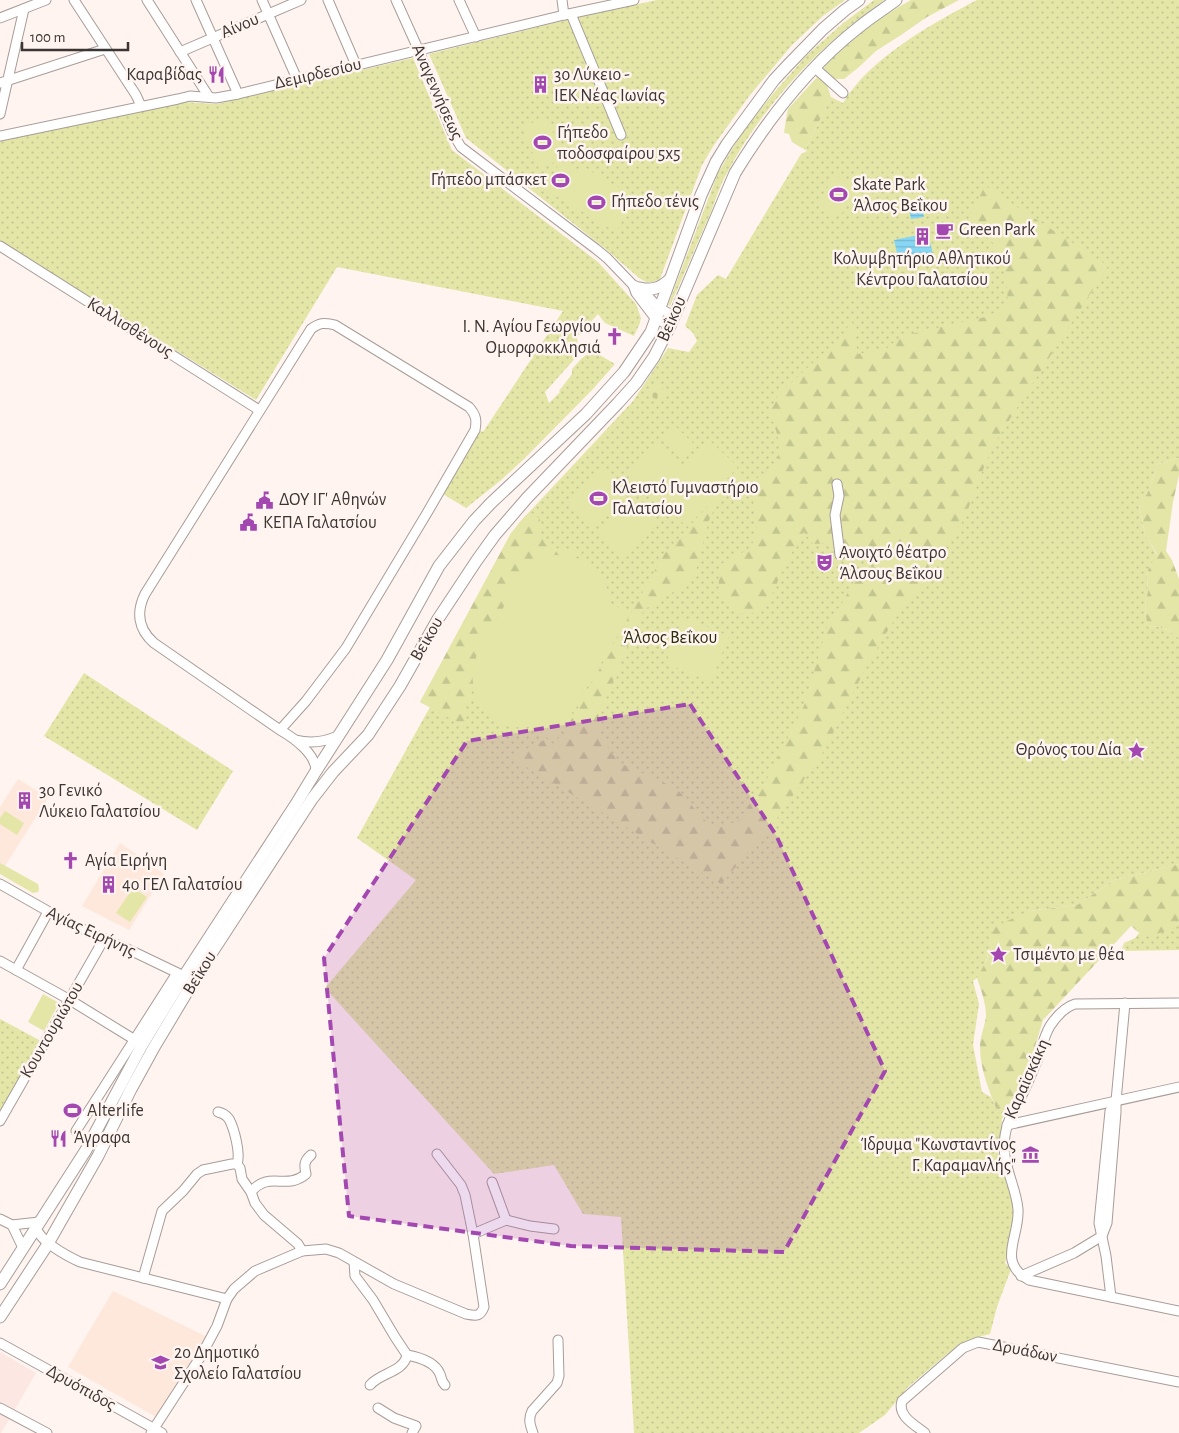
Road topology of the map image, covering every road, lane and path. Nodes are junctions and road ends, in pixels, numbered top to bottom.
1 (45, 0) edge
2 (74, 0) edge
3 (146, 0) edge
4 (196, 0) edge
5 (262, 0) edge
6 (301, 0) edge
7 (328, 0) edge
8 (396, 0) edge
9 (459, 0) edge
10 (562, 0) edge
11 (634, 0) edge
12 (859, 0) edge
13 (896, 0) edge
14 (24, 9) junction
15 (268, 14) junction
16 (567, 15) junction
17 (0, 18) edge
18 (476, 37) junction
19 (213, 38) junction
20 (105, 50) junction
21 (419, 50) junction
22 (180, 52) junction
23 (356, 65) junction
24 (815, 68) junction
25 (297, 79) junction
26 (4, 82) edge
27 (843, 93) dead end
28 (238, 94) junction
29 (209, 98) junction
30 (141, 106) junction
31 (0, 114) edge
32 (621, 135) dead end
33 (0, 136) edge
34 (0, 246) edge
35 (670, 278) junction
36 (637, 286) junction
37 (657, 313) junction
38 (672, 321) junction
39 (259, 410) junction
40 (837, 484) dead end
41 (840, 555) dead end
42 (280, 730) junction
43 (338, 736) junction
44 (296, 740) junction
45 (316, 771) junction
46 (0, 884) edge
47 (48, 912) junction
48 (104, 939) junction
49 (0, 961) edge
50 (16, 970) junction
51 (181, 975) junction
52 (70, 1000) junction
53 (1124, 1003) junction
54 (1179, 1003) edge
55 (138, 1043) junction
56 (1179, 1087) edge
57 (1116, 1101) junction
58 (218, 1112) dead end
59 (0, 1121) edge
60 (1006, 1125) junction
61 (76, 1132) dead end
62 (438, 1154) dead end
63 (311, 1155) dead end
64 (237, 1164) junction
65 (492, 1182) dead end
66 (251, 1192) junction
67 (0, 1219) edge
68 (506, 1220) junction
69 (12, 1224) junction
70 (38, 1224) junction
71 (554, 1229) dead end
72 (473, 1234) junction
73 (1102, 1236) junction
74 (48, 1242) junction
75 (23, 1248) junction
76 (302, 1251) junction
77 (354, 1262) junction
78 (1021, 1276) junction
79 (143, 1278) junction
80 (0, 1284) edge
81 (1111, 1297) junction
82 (227, 1298) junction
83 (1179, 1311) edge
84 (0, 1317) edge
85 (558, 1340) dead end
86 (0, 1342) edge
87 (407, 1355) junction
88 (1179, 1382) edge
89 (370, 1385) dead end
90 (445, 1385) dead end
91 (0, 1408) edge
92 (378, 1408) dead end
93 (156, 1431) edge
94 (48, 1433) edge
95 (412, 1433) edge
96 (533, 1433) edge
97 (925, 1433) edge

1 - 14 street
2 - 20 street
3 - 22 street
4 - 19 street
5 - 15 street
6 - 15 street, Αίνου
7 - 23 street
8 - 21 street, Αναγεννήσεως
9 - 18 street
10 - 16 street
11 - 16 street, Δεμιρδεσίου
12 - 35 main road, Βεΐκου
13 - 24 main road, Βεΐκου
14 - 17 street
14 - 26 street
15 - 19 street, Αίνου
15 - 25 street
16 - 18 street, Δεμιρδεσίου
16 - 32 street
18 - 21 street, Δεμιρδεσίου
19 - 22 street, Αίνου
19 - 28 street
20 - 26 street
20 - 30 street
21 - 23 street, Δεμιρδεσίου
21 - 36 street, Αναγεννήσεως
22 - 29 street
23 - 25 street, Δεμιρδεσίου
24 - 27 street
24 - 38 main road, Βεΐκου
25 - 28 street, Δεμιρδεσίου
26 - 31 street
28 - 29 street, Δεμιρδεσίου
29 - 30 street, Δεμιρδεσίου
30 - 33 street, Δεμιρδεσίου
34 - 39 street, Καλλισθένους
35 - 36 main road
35 - 37 main road, Βεΐκου
36 - 37 street, Αναγεννήσεως
37 - 38 street, Αναγεννήσεως
37 - 43 main road, Βεΐκου
38 - 74 main road, Βεΐκου
39 - 42 street
39 - 42 street
40 - 41 street
42 - 44 street
43 - 44 street
43 - 45 main road, Βεΐκου
44 - 45 street
45 - 51 main road, Βεΐκου
46 - 47 street, Αγίας Ειρήνης
47 - 48 street, Αγίας Ειρήνης
47 - 50 street
48 - 51 street, Αγίας Ειρήνης
48 - 52 street, Κουντουριώτου
49 - 50 street
50 - 52 street
51 - 55 main road, Βεΐκου
52 - 55 street
52 - 59 street, Κουντουριώτου
53 - 54 street
53 - 57 street
53 - 60 street, Καραϊσκάκη
55 - 61 street
55 - 70 main road, Βεΐκου
56 - 57 street
57 - 60 street
57 - 73 street
58 - 64 street
60 - 78 street, Καραϊσκάκη
62 - 72 street
63 - 66 street
64 - 66 street
64 - 79 street
65 - 68 street
66 - 76 street
67 - 69 street
68 - 71 street
68 - 72 street
69 - 70 street
69 - 75 street
70 - 74 street
70 - 75 main road, Βεΐκου
72 - 77 street
73 - 78 street
73 - 81 street
74 - 79 street
74 - 84 main road, Βεΐκου
75 - 80 main road, Βεΐκου
76 - 77 street
76 - 82 street
77 - 87 street
78 - 81 street
79 - 82 street
81 - 83 street
82 - 93 street
85 - 96 street
86 - 93 street, Δρυόπιδος
87 - 89 street
87 - 90 street
88 - 97 street, Δρυάδων
91 - 94 street
92 - 95 street

